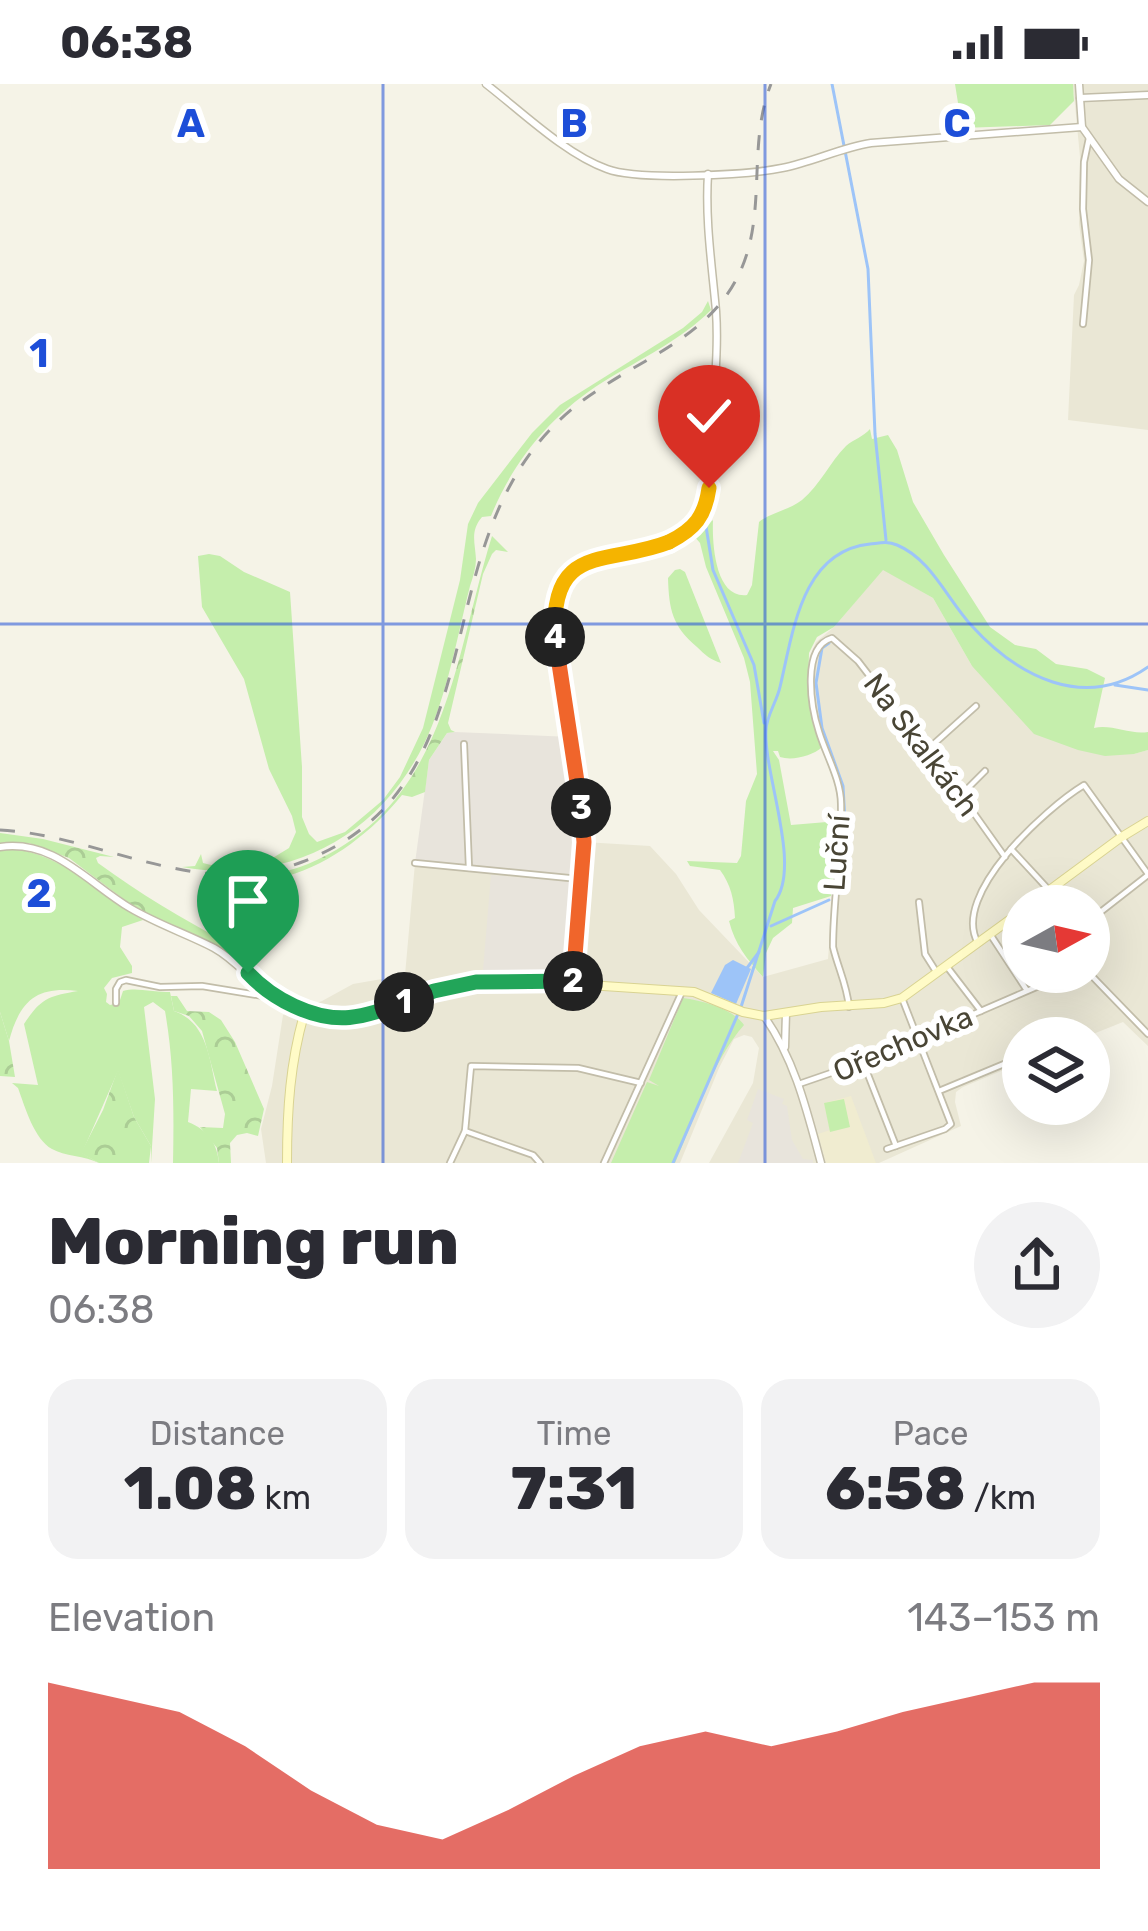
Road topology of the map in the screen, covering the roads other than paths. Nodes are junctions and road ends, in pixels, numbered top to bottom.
1 (486, 84) edge
2 (1079, 84) edge
3 (1148, 95) edge
4 (1079, 98) junction
5 (1082, 127) junction
6 (1089, 138) junction
7 (708, 174) junction
8 (1148, 202) edge
9 (1083, 324) dead end
10 (832, 638) joint
11 (976, 706) dead end
12 (464, 744) dead end
13 (927, 750) junction
14 (985, 771) dead end
15 (961, 795) junction
16 (1148, 821) edge
17 (1120, 838) junction
18 (0, 847) edge
19 (1011, 849) junction
20 (1005, 856) junction
21 (415, 863) dead end
22 (469, 868) junction
23 (1148, 874) edge
24 (579, 879) junction
25 (1044, 885) edge
26 (1056, 885) edge
27 (919, 902) dead end
28 (1110, 904) edge
29 (1002, 926) edge
30 (990, 934) junction
31 (978, 943) junction
32 (1002, 952) edge
33 (946, 966) junction
34 (937, 973) junction
35 (573, 982) junction
36 (682, 991) junction
37 (1023, 993) edge
38 (1108, 993) edge
39 (275, 998) junction
40 (902, 998) junction
41 (116, 1004) dead end
42 (849, 1007) junction
43 (304, 1011) junction
44 (981, 1011) junction
45 (786, 1013) junction
46 (764, 1016) junction
47 (1148, 1034) edge
48 (918, 1037) junction
49 (784, 1051) junction
50 (863, 1062) junction
51 (1002, 1065) edge
52 (641, 1083) junction
53 (799, 1084) junction
54 (939, 1091) junction
55 (465, 1131) junction
56 (896, 1146) junction
57 (887, 1149) dead end
58 (287, 1163) edge
59 (450, 1163) edge
60 (540, 1163) edge
61 (604, 1163) edge
62 (821, 1163) edge

1 - 7 street
2 - 4 street
3 - 4 street
4 - 5 street
5 - 6 street
5 - 7 street
6 - 8 street
6 - 9 street
7 - 24 street
10 - 13 street, Na Skalkách
10 - 42 street, Luční
11 - 13 street
12 - 22 street
13 - 15 street, Na Skalkách
14 - 15 street
15 - 20 street, Na Skalkách
16 - 17 main road
17 - 19 street
17 - 23 street
17 - 26 main road
18 - 39 street
19 - 20 street
19 - 25 street
20 - 31 street
21 - 22 street
22 - 24 street
23 - 28 street
24 - 35 street
27 - 34 street
29 - 30 main road
30 - 31 main road
30 - 32 street
31 - 33 main road
33 - 34 main road
33 - 44 street
34 - 40 main road
35 - 36 main road
35 - 43 main road
36 - 46 main road
36 - 52 street
37 - 44 street, Ořechovka
38 - 47 street
39 - 41 street
39 - 43 street
40 - 42 main road
40 - 48 street
42 - 45 main road
43 - 58 main road
44 - 48 street, Ořechovka
45 - 46 main road
45 - 49 street
46 - 49 street
48 - 50 street, Ořechovka
48 - 54 street
49 - 53 street
50 - 53 street, Ořechovka
50 - 56 street
51 - 54 street
52 - 55 street
52 - 61 street
53 - 62 street
54 - 56 street
55 - 59 street
55 - 60 street
56 - 57 street

